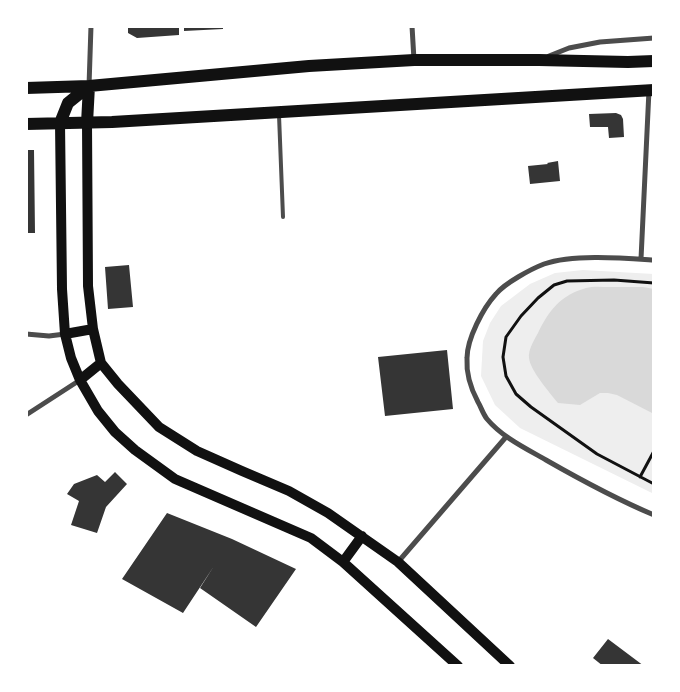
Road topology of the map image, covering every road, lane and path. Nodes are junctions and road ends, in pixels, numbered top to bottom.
1 (91, 26) edge
2 (412, 26) edge
3 (654, 38) edge
4 (414, 60) junction
5 (539, 60) junction
6 (654, 61) edge
7 (89, 86) junction
8 (26, 88) edge
9 (652, 90) edge
10 (279, 112) junction
11 (60, 123) junction
12 (87, 123) junction
13 (26, 124) edge
14 (283, 217) dead end
15 (641, 259) junction
16 (654, 260) edge
17 (654, 283) edge
18 (93, 329) junction
19 (26, 334) edge
20 (65, 334) junction
21 (102, 363) junction
22 (80, 380) junction
23 (26, 415) edge
24 (506, 437) junction
25 (654, 451) edge
26 (640, 477) junction
27 (654, 484) edge
28 (654, 515) edge
29 (362, 536) junction
30 (343, 562) junction
31 (398, 562) junction
32 (458, 666) edge
33 (510, 666) edge

1 - 7 street
2 - 4 street
3 - 5 street
4 - 5 main road
4 - 7 main road
5 - 6 main road
7 - 8 main road
7 - 11 main road
7 - 12 main road
9 - 10 main road
9 - 15 street
10 - 12 main road
10 - 14 lane
11 - 12 main road
11 - 13 main road
11 - 20 main road
12 - 18 main road
15 - 16 street
15 - 24 street
17 - 26 path
18 - 20 main road
18 - 21 main road
19 - 20 street
20 - 22 main road
21 - 22 main road
21 - 29 main road
22 - 23 street
22 - 30 main road
24 - 28 street
24 - 31 street
25 - 26 path
26 - 27 path
29 - 30 main road
29 - 31 main road
30 - 32 main road
31 - 33 main road

